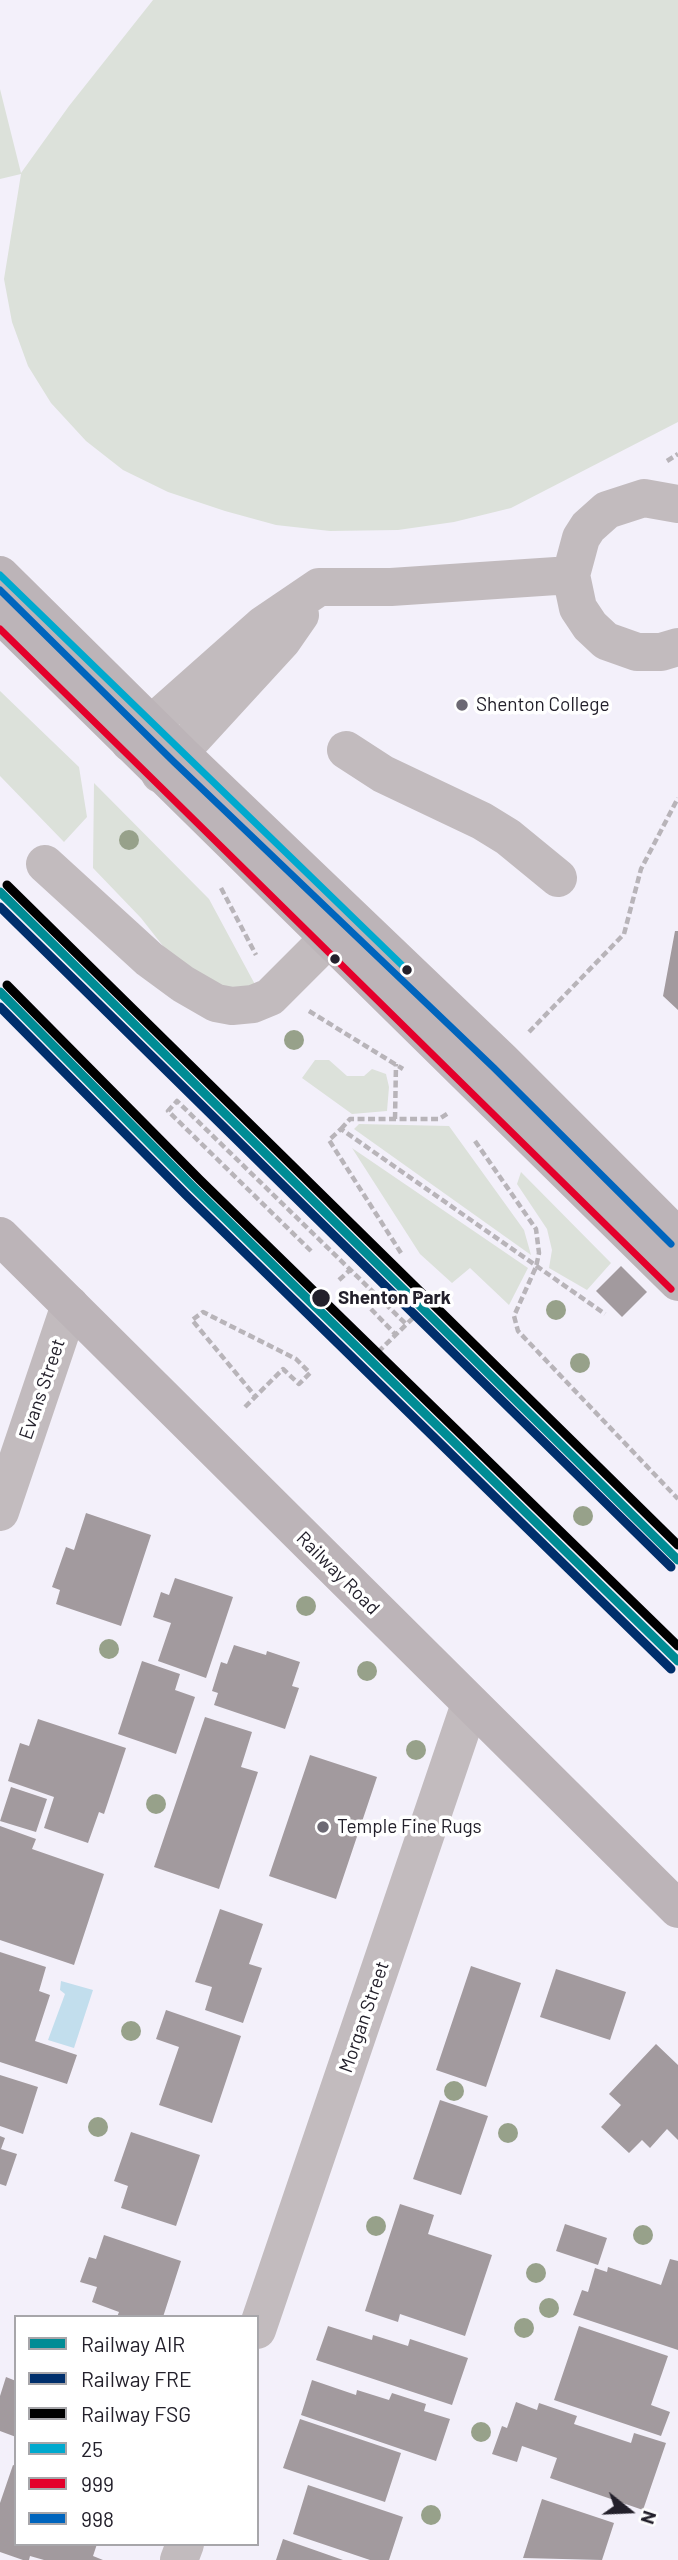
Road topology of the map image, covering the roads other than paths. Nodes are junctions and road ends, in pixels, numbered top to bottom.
1 (678, 504) edge
2 (0, 575) edge
3 (571, 575) junction
4 (319, 587) junction
5 (0, 614) edge
6 (678, 647) edge
7 (140, 733) junction
8 (346, 750) dead end
9 (171, 764) junction
10 (45, 864) dead end
11 (558, 878) dead end
12 (328, 939) junction
13 (0, 1236) edge
14 (678, 1237) edge
15 (678, 1282) edge
16 (70, 1305) junction
17 (0, 1512) edge
18 (470, 1704) junction
19 (678, 1909) edge
20 (259, 2324) edge

1 - 3 street
2 - 7 main road
3 - 4 street
3 - 6 street
4 - 7 street
4 - 9 street
5 - 7 main road
7 - 9 main road
8 - 11 street
9 - 12 main road
9 - 14 main road
10 - 12 street
12 - 15 main road
13 - 16 main road, Railway Road
16 - 17 street, Evans Street
16 - 18 main road, Railway Road
18 - 19 main road, Railway Road
18 - 20 street, Morgan Street

